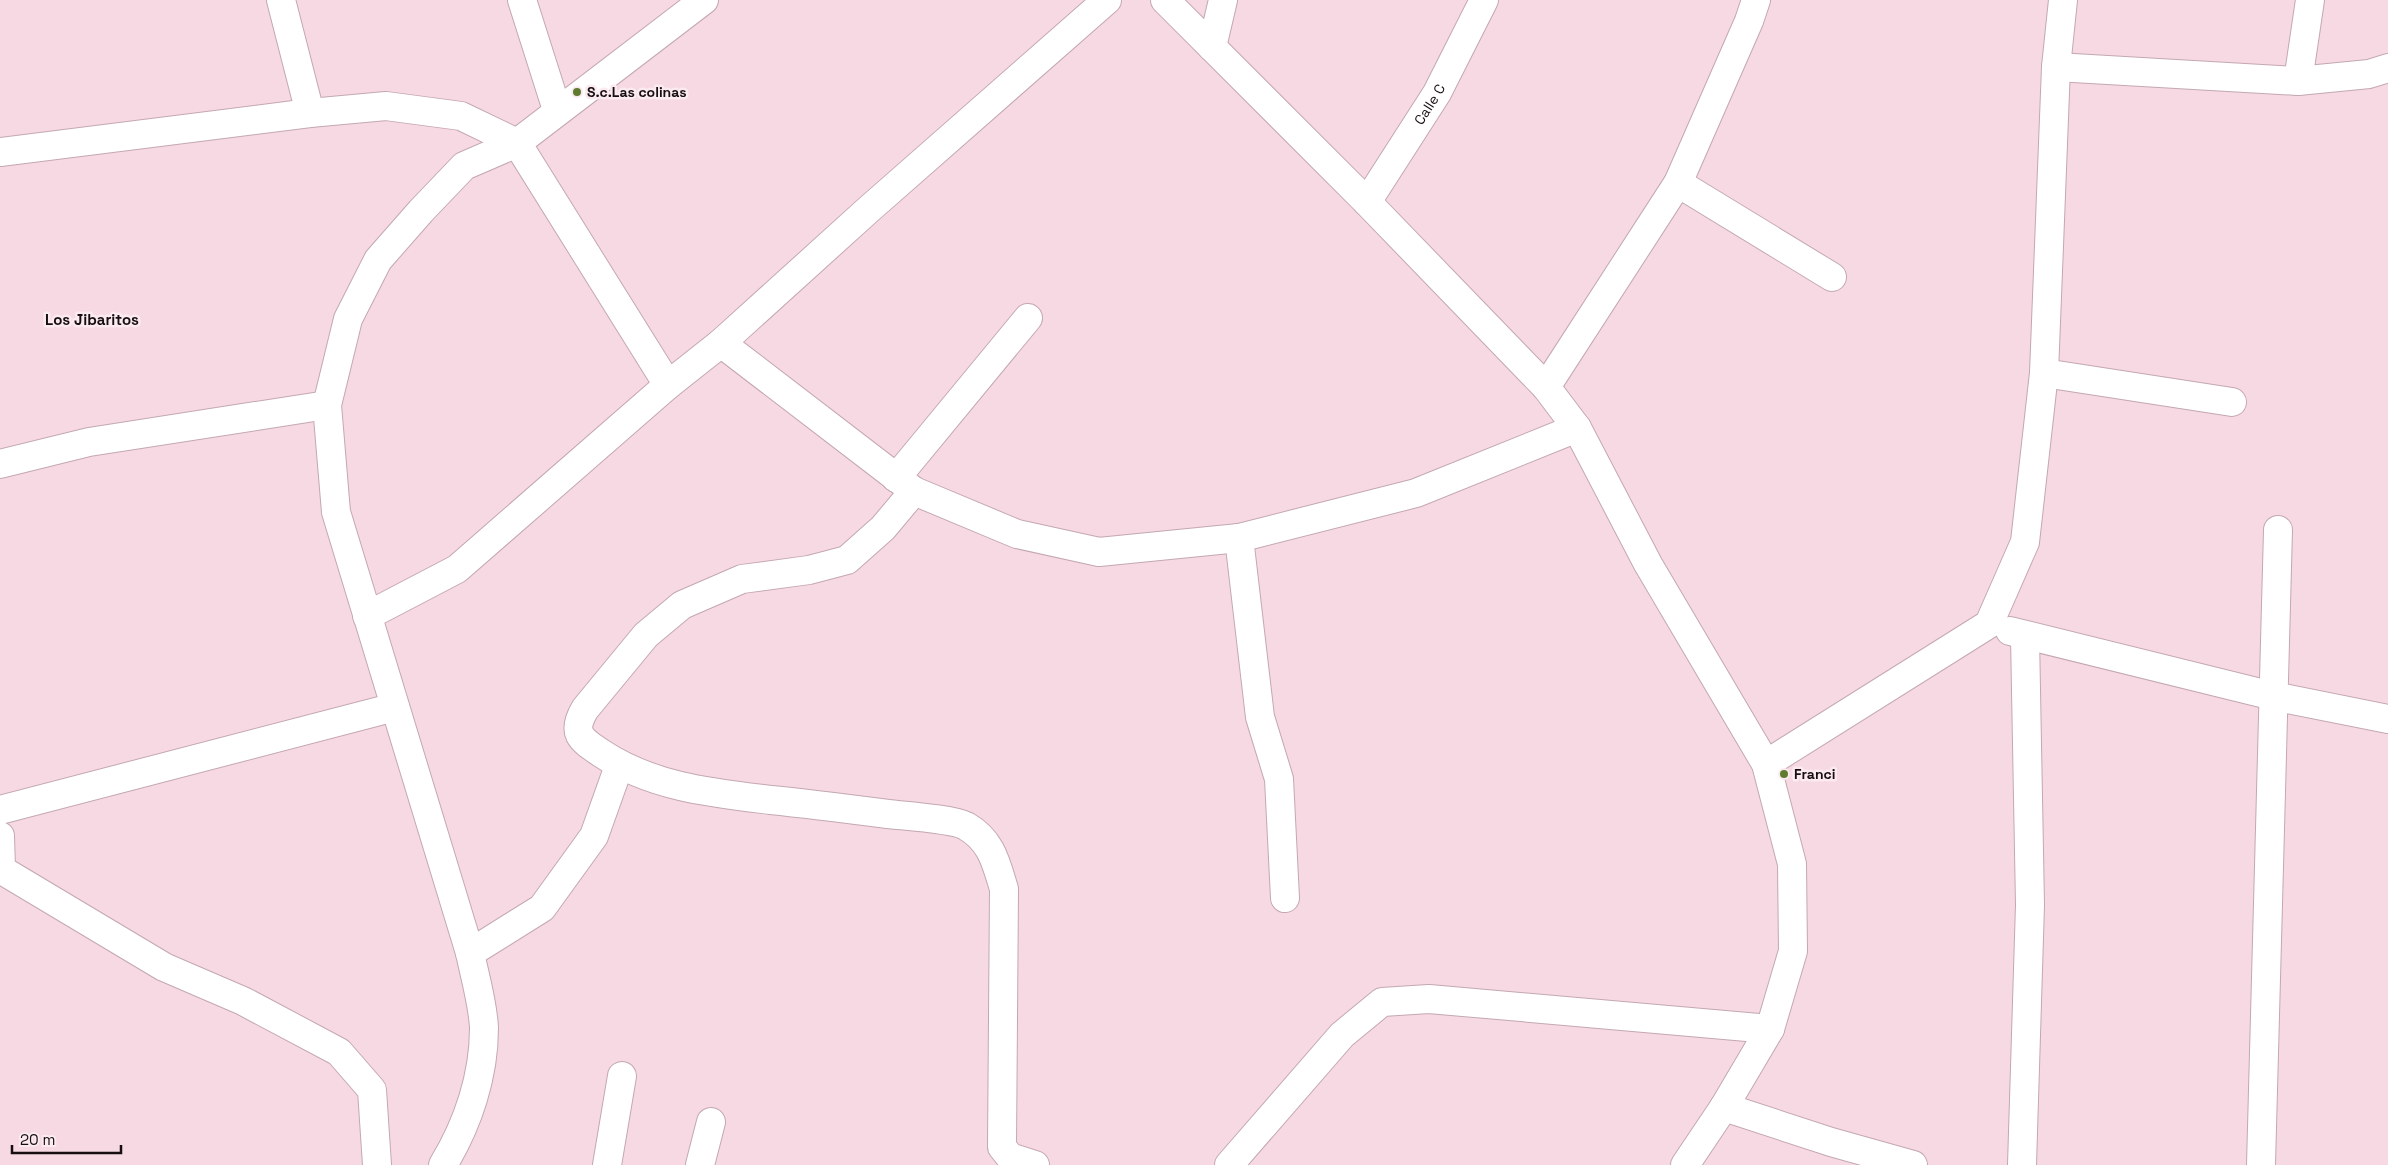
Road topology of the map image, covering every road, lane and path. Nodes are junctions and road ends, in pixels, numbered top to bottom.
1 (281, 0) edge
2 (522, 0) edge
3 (704, 0) edge
4 (1107, 0) edge
5 (1165, 0) edge
6 (1224, 0) edge
7 (1484, 0) edge
8 (1756, 0) edge
9 (2063, 0) edge
10 (2310, 0) edge
11 (1212, 47) junction
12 (2056, 67) junction
13 (2388, 68) edge
14 (2298, 80) junction
15 (557, 110) junction
16 (310, 113) junction
17 (517, 143) junction
18 (0, 152) edge
19 (1678, 183) junction
20 (1367, 202) junction
21 (1832, 277) dead end
22 (1028, 318) dead end
23 (721, 343) junction
24 (2044, 373) junction
25 (668, 385) junction
26 (1546, 387) junction
27 (2232, 402) dead end
28 (327, 404) junction
29 (1577, 428) junction
30 (0, 464) edge
31 (905, 485) junction
32 (2278, 530) dead end
33 (1238, 538) junction
34 (367, 616) junction
35 (1989, 624) junction
36 (2025, 636) junction
37 (2273, 696) junction
38 (395, 707) junction
39 (2388, 719) edge
40 (1766, 764) junction
41 (619, 766) junction
42 (0, 810) edge
43 (0, 836) edge
44 (1, 869) edge
45 (1285, 898) dead end
46 (470, 953) junction
47 (1770, 1029) junction
48 (622, 1076) dead end
49 (1724, 1107) junction
50 (711, 1122) dead end
51 (377, 1165) edge
52 (443, 1165) edge
53 (607, 1165) edge
54 (700, 1165) edge
55 (1035, 1165) edge
56 (1229, 1165) edge
57 (1685, 1165) edge
58 (1912, 1165) edge
59 (2022, 1165) edge
60 (2261, 1165) edge

1 - 16 street
2 - 15 street
3 - 15 street
4 - 23 street
5 - 11 street
6 - 11 street
7 - 20 street, Calle C
8 - 19 street
9 - 12 street
10 - 14 street
11 - 20 street
12 - 14 street
12 - 24 street
13 - 14 street
15 - 17 street
16 - 17 street
16 - 18 street
17 - 25 street
17 - 28 street
19 - 21 street
19 - 26 street
20 - 26 street
22 - 31 street
23 - 25 street
23 - 31 street
24 - 27 street
24 - 35 street
25 - 34 street
26 - 29 street
28 - 30 street
28 - 34 street
29 - 33 street
29 - 40 street
31 - 33 street
31 - 41 street
32 - 37 street
33 - 45 street
34 - 38 street
35 - 36 street
35 - 40 street
36 - 37 street
36 - 59 street
37 - 39 street
37 - 60 street
38 - 42 street
38 - 46 street
40 - 47 street
41 - 46 street
41 - 55 street
43 - 44 street
44 - 51 street
46 - 52 street
47 - 49 street
47 - 56 street
48 - 53 street
49 - 57 street
49 - 58 street
50 - 54 street

